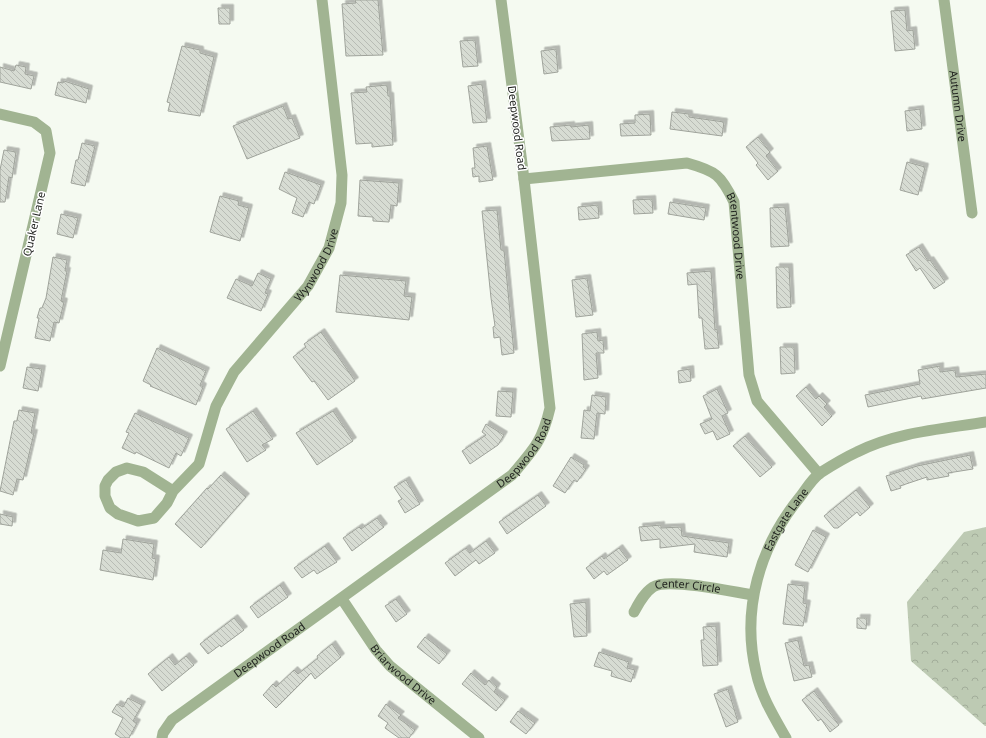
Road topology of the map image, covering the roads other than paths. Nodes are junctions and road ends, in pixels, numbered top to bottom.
1 (322, 0) edge
2 (501, 0) edge
3 (944, 0) edge
4 (0, 114) edge
5 (524, 179) junction
6 (972, 213) dead end
7 (0, 366) edge
8 (986, 422) edge
9 (819, 474) junction
10 (173, 490) junction
11 (753, 595) junction
12 (342, 599) junction
13 (634, 612) dead end
14 (162, 738) edge
15 (479, 738) edge
16 (786, 738) edge

1 - 10 street, Wynwood Drive
2 - 5 street, Deepwood Road
3 - 6 street, Autumn Drive
4 - 7 street, Quaker Lane
5 - 9 street, Brentwood Drive
5 - 12 street, Deepwood Road
8 - 9 street, Eastgate Lane
9 - 11 street, Eastgate Lane
10 - 10 street, Wynwood Drive
11 - 13 street, Center Circle
11 - 16 street, Eastgate Lane
12 - 14 street, Deepwood Road
12 - 15 street, Briarwood Drive

